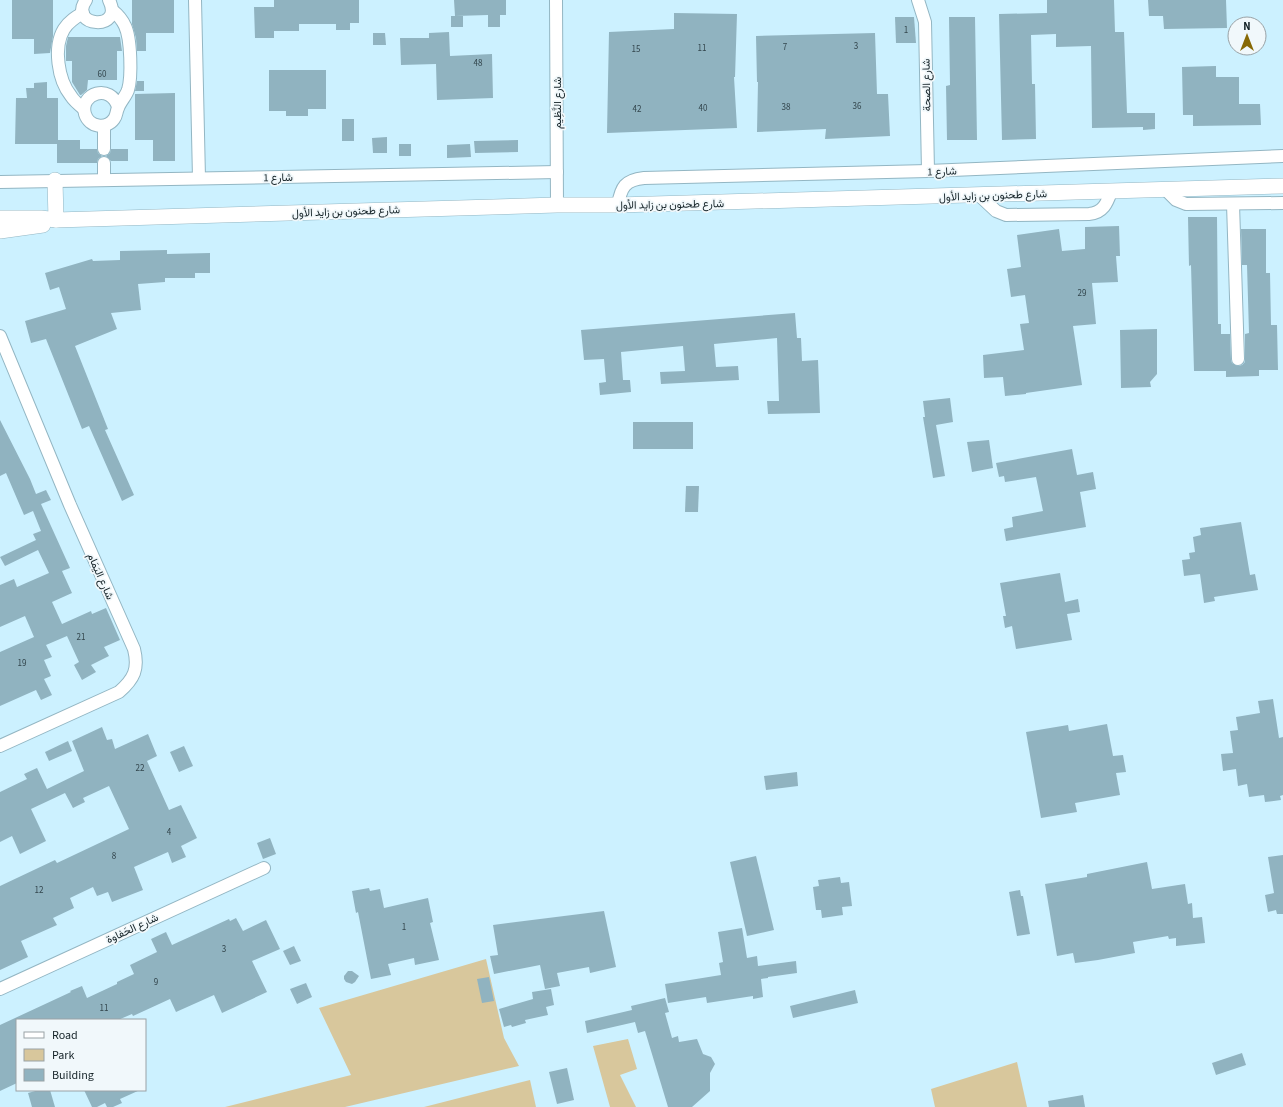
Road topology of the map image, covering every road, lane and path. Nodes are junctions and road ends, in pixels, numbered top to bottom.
1 (86, 0) edge
2 (194, 0) edge
3 (556, 0) edge
4 (918, 0) edge
5 (110, 5) edge
6 (83, 13) junction
7 (118, 107) junction
8 (84, 109) junction
9 (104, 126) junction
10 (104, 149) dead end
11 (1283, 156) edge
12 (104, 163) dead end
13 (928, 171) junction
14 (557, 172) junction
15 (199, 178) junction
16 (55, 180) junction
17 (104, 180) junction
18 (0, 182) edge
19 (1283, 186) edge
20 (1166, 190) junction
21 (1111, 192) junction
22 (980, 196) junction
23 (1283, 203) edge
24 (1233, 204) junction
25 (557, 205) junction
26 (618, 205) junction
27 (0, 218) edge
28 (56, 220) junction
29 (0, 231) edge
30 (0, 336) edge
31 (1238, 359) dead end
32 (0, 746) edge
33 (264, 868) dead end
34 (0, 989) edge

1 - 6 street
2 - 15 street
3 - 14 street, شارع النَّظِيم
4 - 13 street, شارع الصحة
5 - 6 street
5 - 7 street
6 - 8 street
7 - 8 street
7 - 9 street
8 - 9 street
9 - 10 street
11 - 13 street, شارع 1
12 - 17 street
13 - 26 street, شارع 1
14 - 15 street, شارع 1
14 - 25 street, شارع النَّظِيم
15 - 17 street, شارع 1
16 - 17 street, شارع 1
16 - 18 street, شارع 1
16 - 28 street
19 - 20 street, شارع طحنون بن زايد الأول
20 - 21 street, شارع طحنون بن زايد الأول
20 - 24 street
21 - 22 street, شارع طحنون بن زايد الأول
21 - 22 street
22 - 26 street, شارع طحنون بن زايد الأول
23 - 24 street
24 - 31 street
25 - 26 street, شارع طحنون بن زايد الأول
25 - 28 street, شارع طحنون بن زايد الأول
27 - 28 street, شارع طحنون بن زايد الأول
28 - 29 street, شارع طحنون بن زايد الأول
30 - 32 street, شارع اليَمَام
33 - 34 street, شارع الحَفاوة

